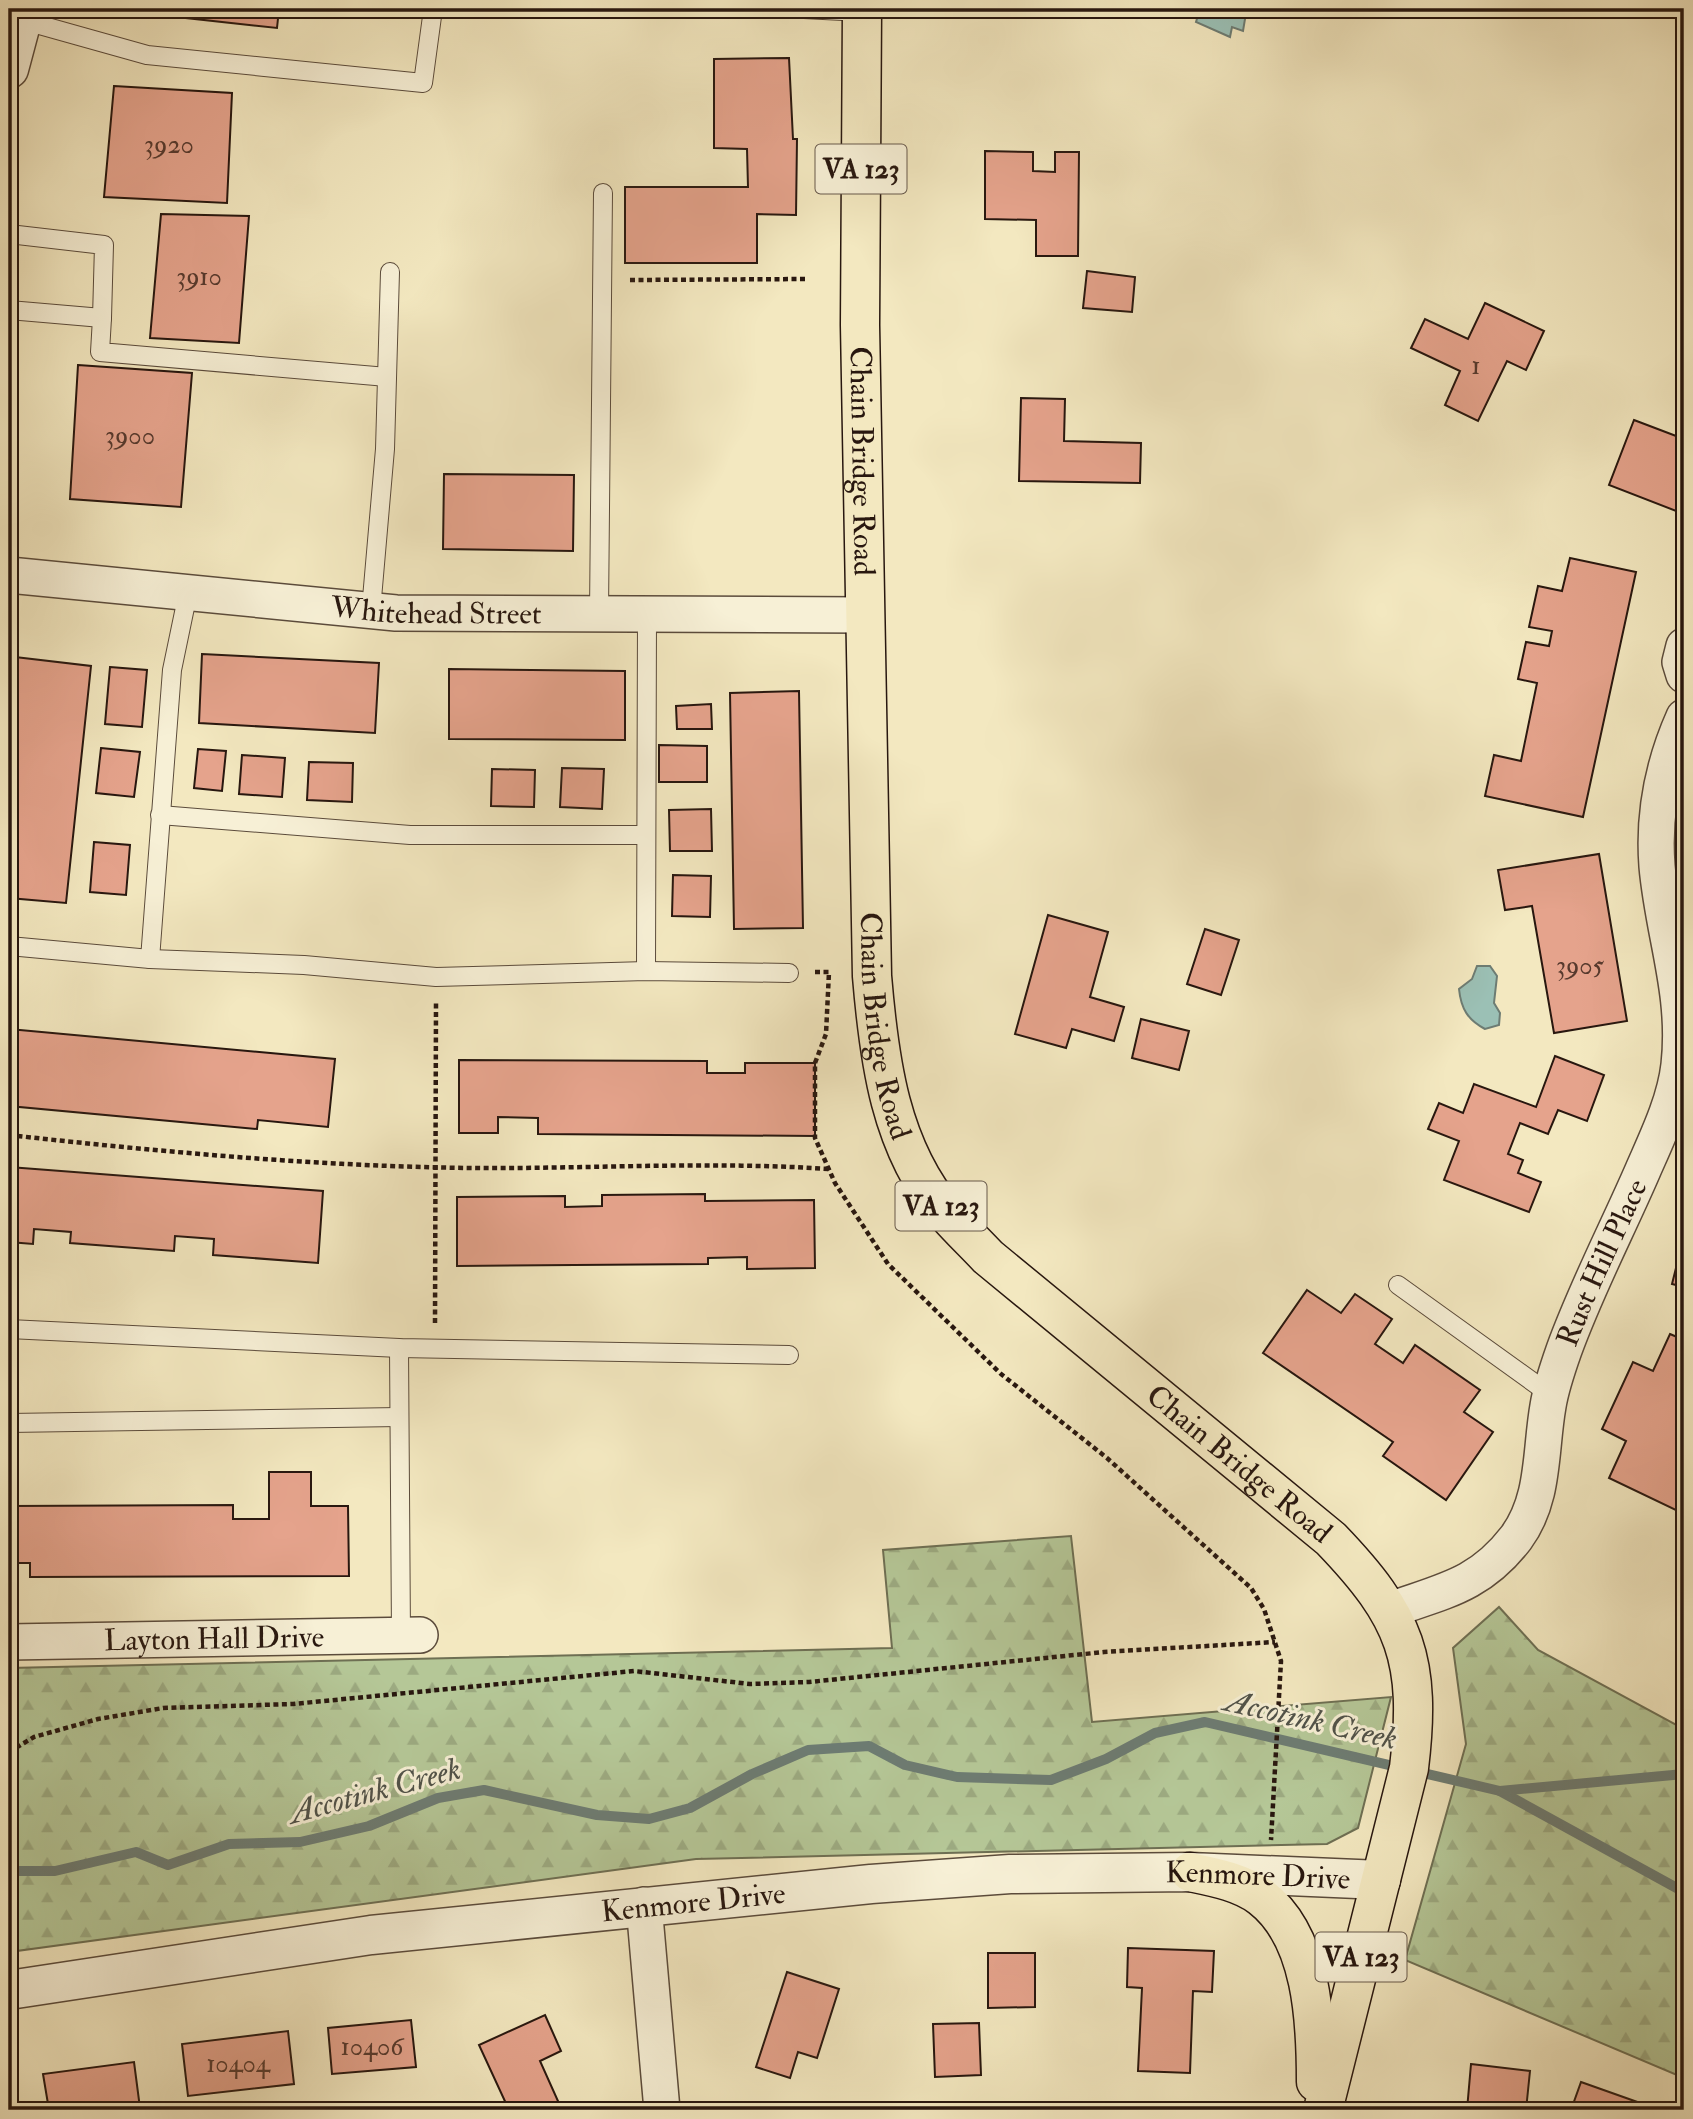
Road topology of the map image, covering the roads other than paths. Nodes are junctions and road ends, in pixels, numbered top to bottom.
1 (433, 9) edge
2 (804, 9) edge
3 (862, 10) edge
4 (24, 14) edge
5 (9, 69) edge
6 (603, 194) dead end
7 (9, 234) edge
8 (390, 272) dead end
9 (9, 310) edge
10 (102, 318) junction
11 (387, 377) junction
12 (9, 575) edge
13 (188, 593) junction
14 (371, 610) junction
15 (599, 613) junction
16 (647, 614) junction
17 (865, 615) junction
18 (1684, 646) edge
19 (1684, 674) edge
20 (1684, 717) edge
21 (160, 815) junction
22 (646, 835) junction
23 (9, 946) edge
24 (150, 960) junction
25 (646, 971) junction
26 (796, 973) road end
27 (1677, 1104) edge
28 (1398, 1285) dead end
29 (9, 1329) edge
30 (399, 1348) junction
31 (789, 1355) dead end
32 (1551, 1395) junction
33 (399, 1417) junction
34 (9, 1423) edge
35 (1390, 1610) junction
36 (410, 1636) joint
37 (9, 1642) edge
38 (1191, 1872) junction
39 (1381, 1880) junction
40 (644, 1905) junction
41 (9, 1990) edge
42 (662, 2110) edge
43 (1315, 2110) edge
44 (1324, 2110) edge

1 - 4 lane
2 - 3 lane
3 - 17 main road, Chain Bridge Road / VA 123
4 - 5 street
6 - 15 lane
7 - 10 lane
8 - 11 lane
9 - 10 lane
10 - 11 lane
11 - 14 lane
12 - 13 street, Whitehead Street
13 - 14 street, Whitehead Street
13 - 21 lane
14 - 15 street, Whitehead Street
15 - 16 street, Whitehead Street
16 - 17 street, Whitehead Street
16 - 22 lane
17 - 35 main road, Chain Bridge Road / VA 123
18 - 19 street
20 - 27 street, Rust Hill Place
21 - 22 lane
21 - 24 lane
22 - 25 lane
23 - 24 lane
24 - 25 lane
25 - 26 lane
27 - 32 street, Rust Hill Place
28 - 32 lane
29 - 30 lane
30 - 31 lane
30 - 33 lane
32 - 35 street, Rust Hill Place
33 - 34 lane
33 - 36 lane
35 - 39 main road, Chain Bridge Road / VA 123
36 - 37 street, Layton Hall Drive
38 - 39 street, Kenmore Drive
38 - 40 street, Kenmore Drive
38 - 43 main road
39 - 44 main road, Chain Bridge Road / VA 123
40 - 41 street, Kenmore Drive
40 - 42 street

